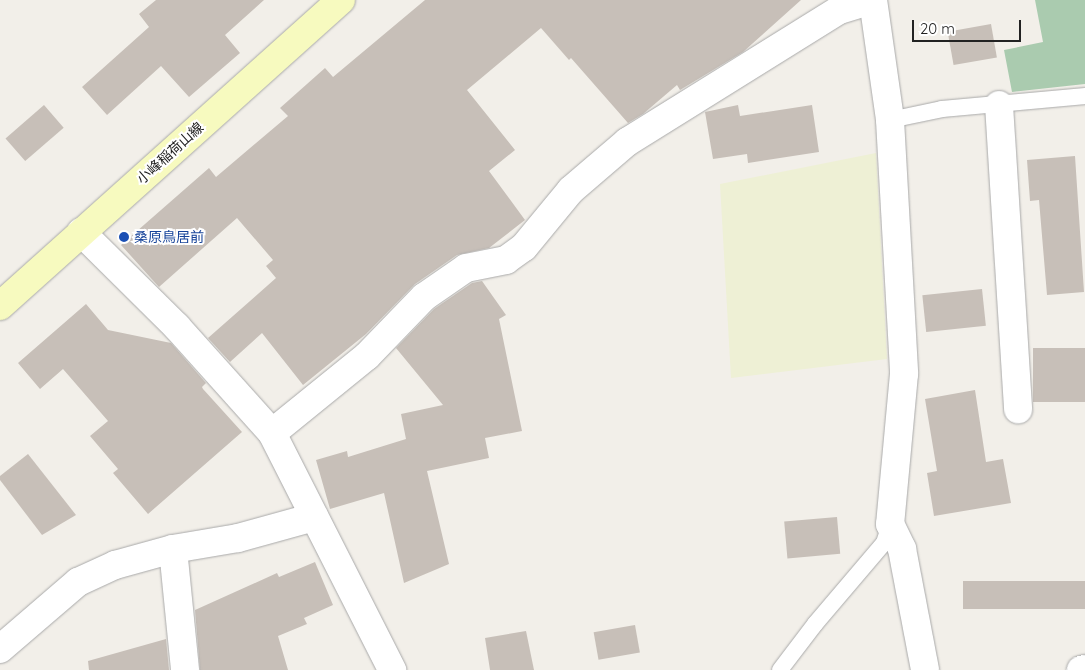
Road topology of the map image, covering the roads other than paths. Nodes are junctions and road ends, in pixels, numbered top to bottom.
1 (341, 0) edge
2 (872, 0) edge
3 (1085, 96) edge
4 (999, 105) junction
5 (890, 120) junction
6 (81, 232) junction
7 (0, 306) edge
8 (1018, 409) dead end
9 (272, 433) junction
10 (314, 517) junction
11 (890, 524) junction
12 (173, 549) junction
13 (0, 649) edge
14 (1085, 669) edge
15 (185, 670) edge
16 (392, 670) edge
17 (780, 670) edge
18 (925, 670) edge
19 (1081, 670) edge

1 - 6 main road, 小峰稲荷山線
2 - 5 street
2 - 9 street
3 - 4 lane
4 - 5 lane
4 - 8 street
5 - 11 street
6 - 7 main road, 小峰稲荷山線
6 - 9 street
9 - 10 street
10 - 12 street
10 - 16 street
11 - 17 lane
11 - 18 street
12 - 13 street
12 - 15 street
14 - 19 street

